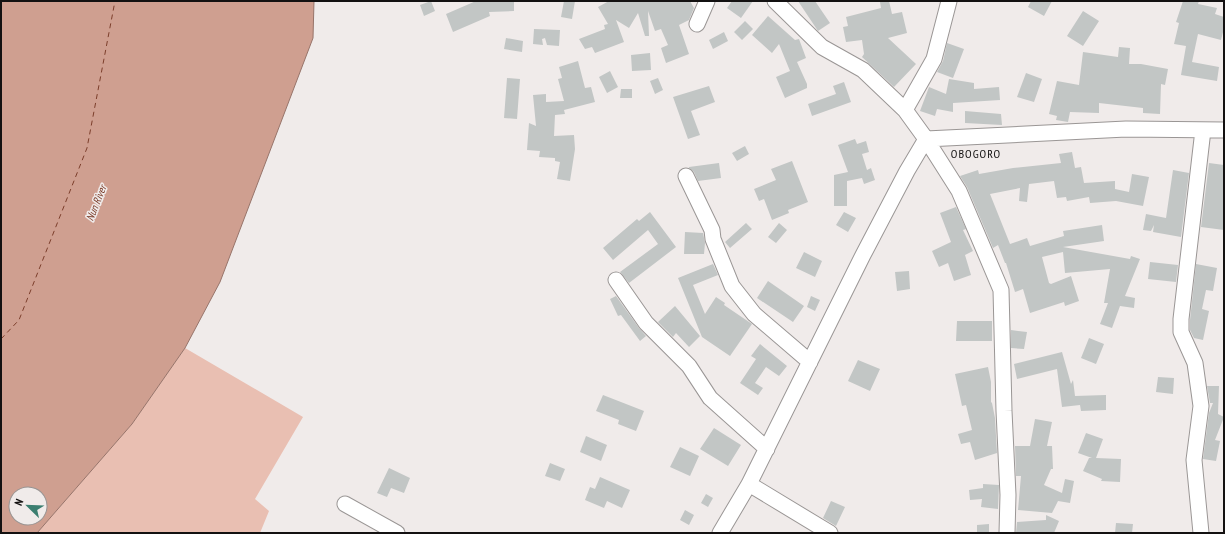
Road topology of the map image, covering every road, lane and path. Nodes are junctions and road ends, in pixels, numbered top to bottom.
1 (707, 1) edge
2 (775, 1) edge
3 (949, 1) edge
4 (697, 24) dead end
5 (905, 110) junction
6 (1203, 130) junction
7 (1224, 130) edge
8 (926, 139) junction
9 (686, 176) dead end
10 (616, 280) dead end
11 (810, 362) junction
12 (767, 449) junction
13 (749, 484) junction
14 (345, 504) dead end
15 (397, 533) edge
16 (720, 533) edge
17 (830, 533) edge
18 (1007, 533) edge
19 (1201, 533) edge

1 - 4 street
2 - 5 street
3 - 5 street
5 - 8 street
6 - 7 street
6 - 8 street
6 - 19 street
8 - 11 street
8 - 18 street
9 - 11 street
10 - 12 street
11 - 12 street
12 - 13 street
13 - 16 street
13 - 17 street
14 - 15 street

